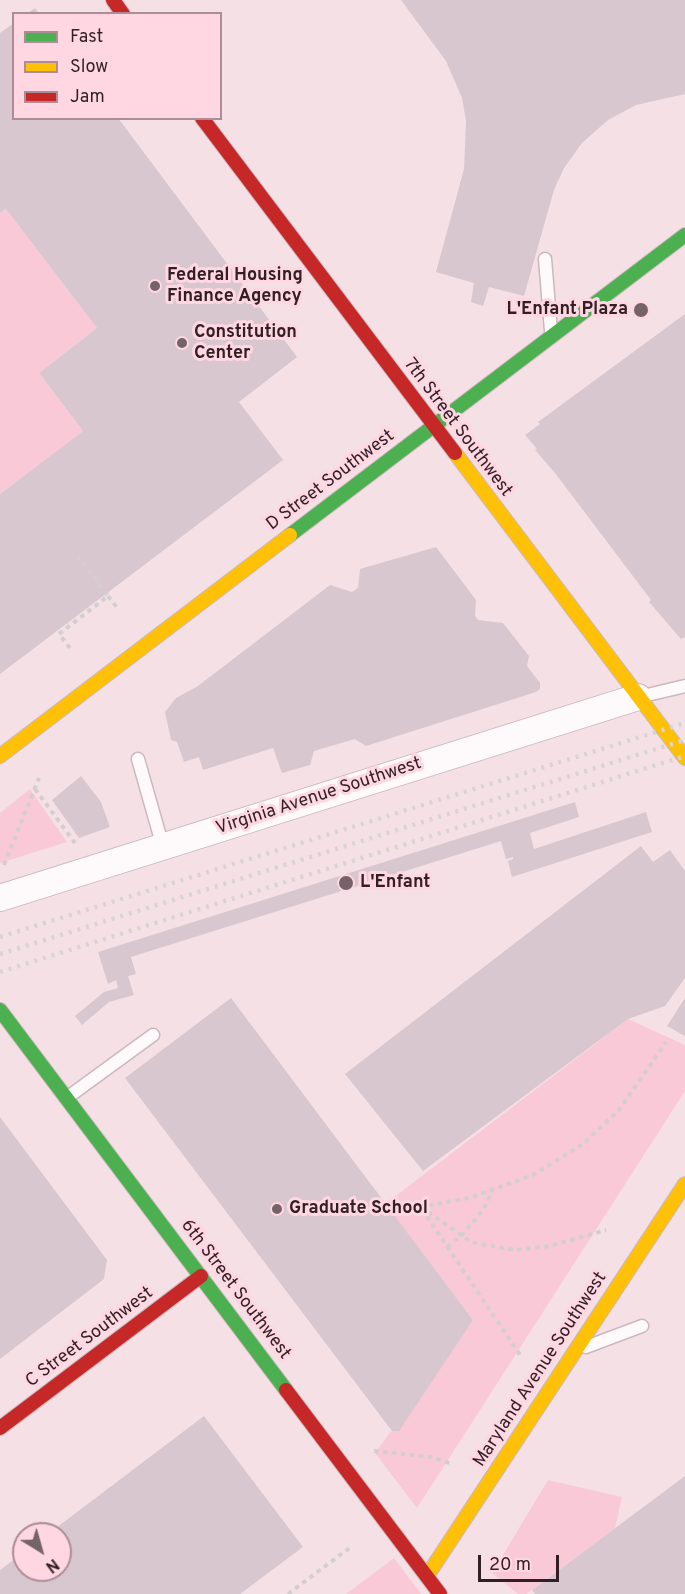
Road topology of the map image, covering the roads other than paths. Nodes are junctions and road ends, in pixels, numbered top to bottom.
1 (203, 120) edge
2 (685, 235) edge
3 (545, 259) dead end
4 (552, 335) junction
5 (432, 426) junction
6 (685, 686) edge
7 (638, 697) junction
8 (0, 756) edge
9 (685, 758) edge
10 (138, 759) dead end
11 (163, 847) junction
12 (0, 898) edge
13 (0, 1010) edge
14 (153, 1035) dead end
15 (67, 1098) junction
16 (685, 1184) edge
17 (201, 1276) junction
18 (642, 1326) dead end
19 (576, 1350) junction
20 (0, 1428) edge
21 (427, 1576) junction
22 (440, 1594) edge

1 - 5 street, 7th Street Southwest
2 - 4 street, D Street Southwest
3 - 4 lane
4 - 5 street, D Street Southwest
5 - 7 street, 7th Street Southwest
5 - 8 street, D Street Southwest
6 - 7 lane
7 - 9 street, 7th Street Southwest
7 - 11 street, Virginia Avenue Southwest
10 - 11 lane
11 - 12 street, Virginia Avenue Southwest
13 - 15 street, 6th Street Southwest
14 - 15 lane
15 - 17 street, 6th Street Southwest
16 - 19 street, Maryland Avenue Southwest
17 - 20 street, C Street Southwest
17 - 21 street, 6th Street Southwest
18 - 19 lane
19 - 21 street, Maryland Avenue Southwest
21 - 22 street, 6th Street Southwest

